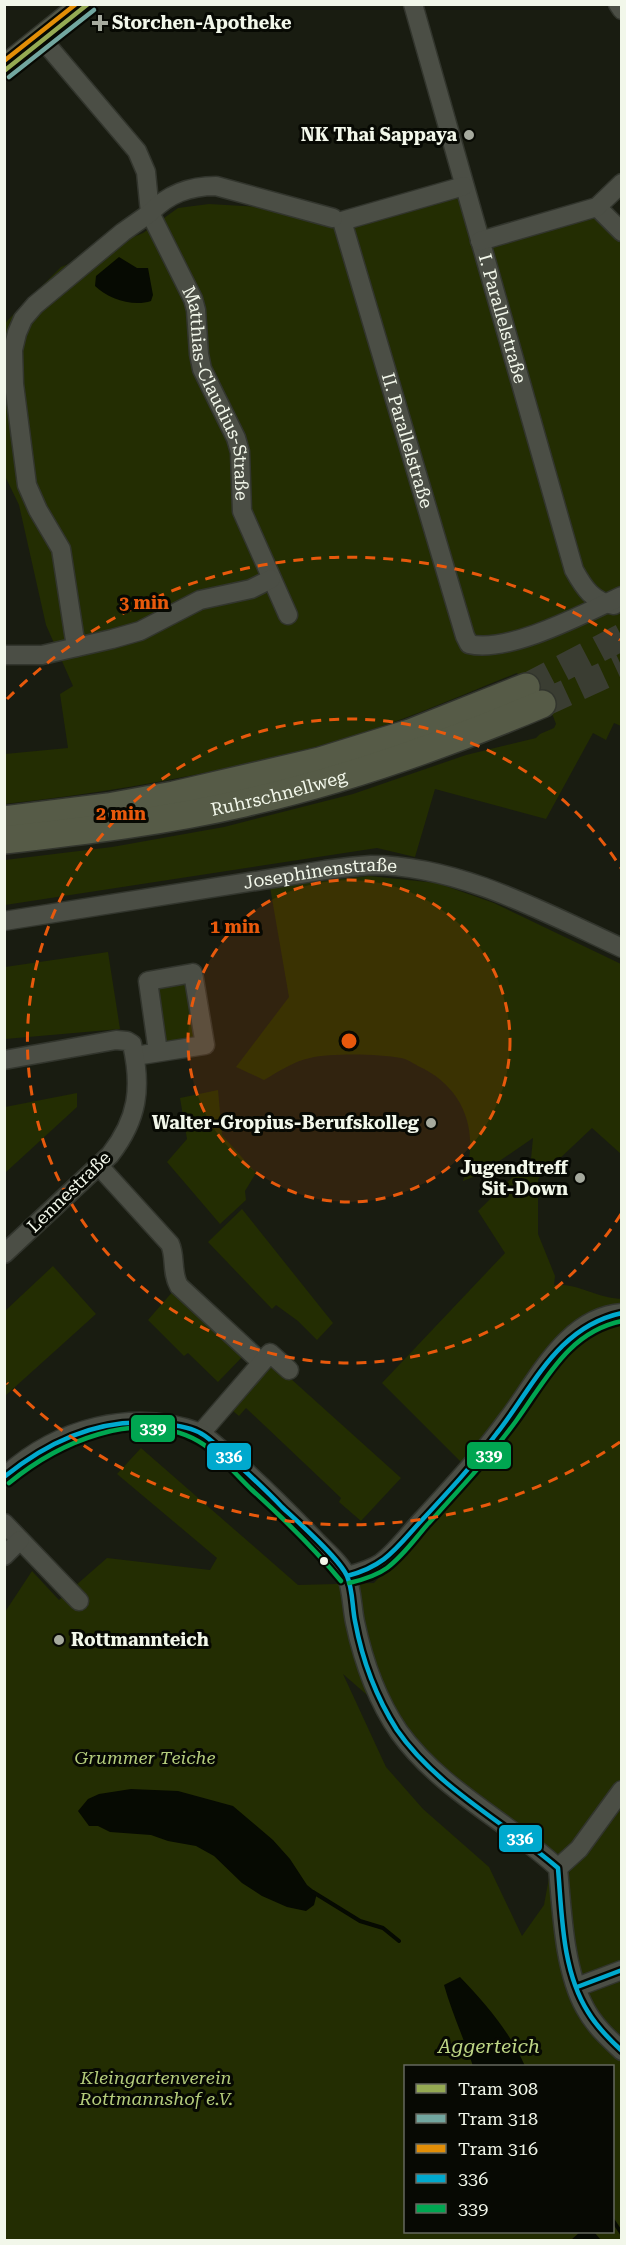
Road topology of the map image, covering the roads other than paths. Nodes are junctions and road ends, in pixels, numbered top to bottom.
1 (84, 4) edge
2 (413, 4) edge
3 (618, 4) edge
4 (621, 10) edge
5 (42, 39) junction
6 (4, 68) edge
7 (621, 183) edge
8 (464, 186) junction
9 (597, 207) junction
10 (150, 213) junction
11 (333, 218) dead end
12 (621, 232) edge
13 (480, 241) junction
14 (271, 579) junction
15 (621, 596) edge
16 (613, 605) edge
17 (288, 615) dead end
18 (76, 647) junction
19 (4, 655) edge
20 (4, 820) edge
21 (4, 840) edge
22 (4, 921) edge
23 (621, 948) edge
24 (158, 1053) junction
25 (135, 1056) junction
26 (4, 1060) edge
27 (99, 1166) junction
28 (4, 1254) edge
29 (621, 1313) edge
30 (261, 1362) junction
31 (289, 1370) dead end
32 (201, 1433) junction
33 (4, 1477) edge
34 (4, 1523) edge
35 (20, 1540) junction
36 (4, 1556) edge
37 (347, 1576) junction
38 (79, 1601) dead end
39 (621, 1790) edge
40 (558, 1868) junction
41 (621, 1970) edge
42 (577, 1987) junction
43 (621, 2051) edge

1 - 5 main road
2 - 8 street, I. Parallelstraße
3 - 4 street
5 - 6 main road
5 - 10 street, Matthias-Claudius-Straße
7 - 9 street
8 - 13 street, I. Parallelstraße
8 - 16 street, II. Parallelstraße
9 - 12 street
9 - 13 street
10 - 11 street
10 - 14 street, Matthias-Claudius-Straße
10 - 18 street
13 - 16 street, I. Parallelstraße
14 - 17 street, Matthias-Claudius-Straße
14 - 18 street
15 - 16 street
18 - 19 street
20 - 21 highway, Ruhrschnellweg
22 - 23 street, Josephinenstraße
24 - 24 street
24 - 25 street
25 - 26 street
25 - 27 street, Lennestraße
27 - 28 street, Lennestraße
27 - 30 street
29 - 37 street
30 - 31 street
30 - 32 street
32 - 33 street
32 - 37 street
34 - 35 street
35 - 36 street
35 - 38 street
37 - 40 street
39 - 40 street
40 - 42 street
41 - 42 street
42 - 43 street

